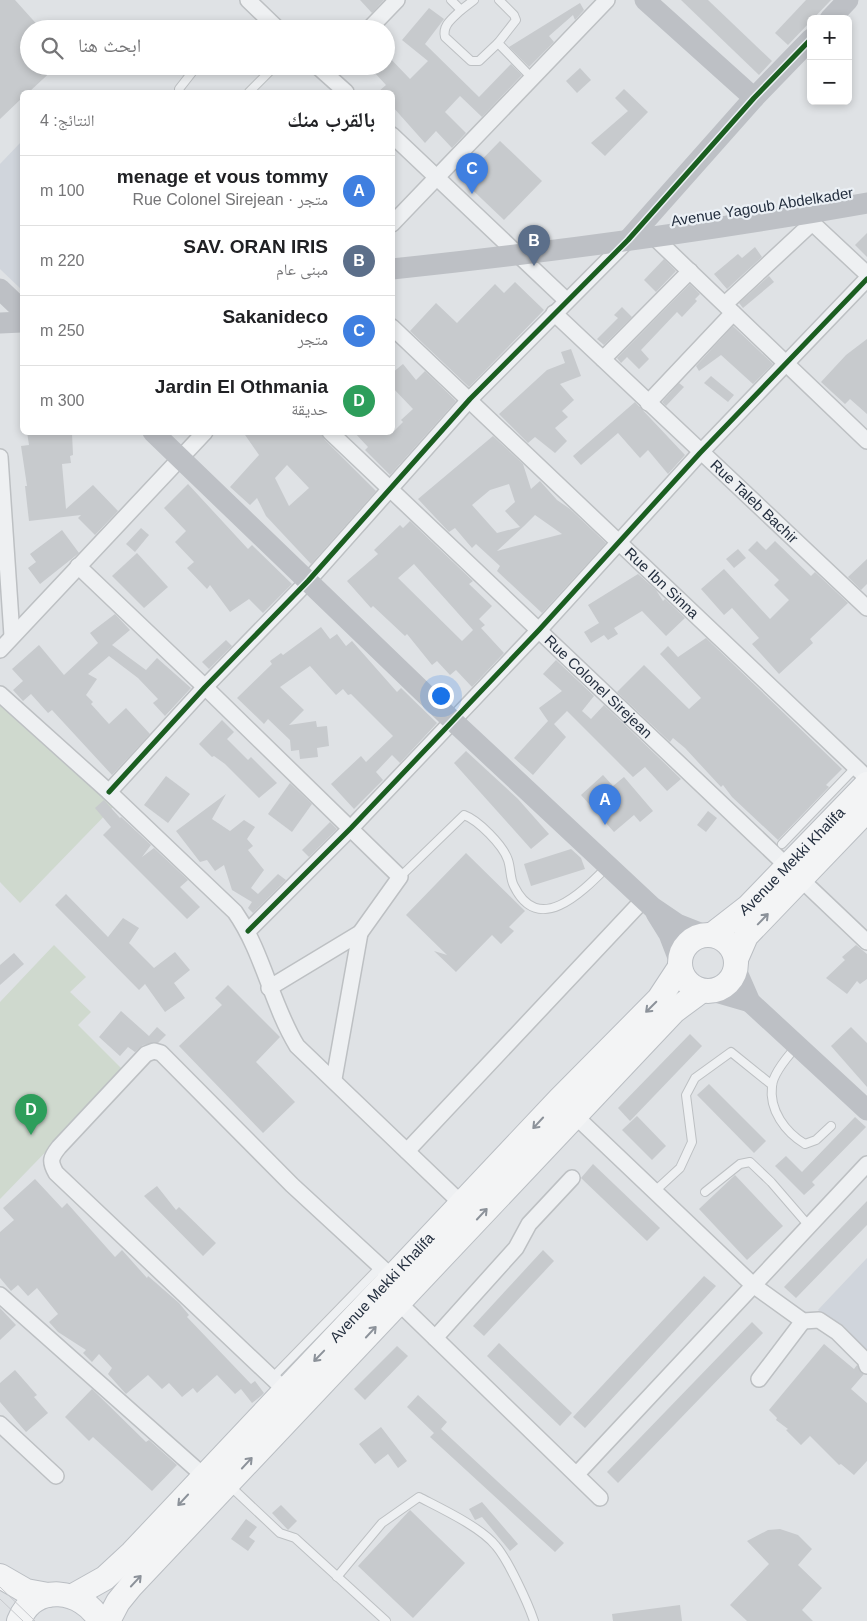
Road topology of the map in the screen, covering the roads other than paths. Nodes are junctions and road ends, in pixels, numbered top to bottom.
1 (248, 0) edge
2 (398, 0) edge
3 (451, 0) edge
4 (474, 0) edge
5 (500, 0) edge
6 (607, 0) edge
7 (645, 0) edge
8 (848, 0) edge
9 (461, 10) junction
10 (834, 15) edge
11 (269, 20) edge
12 (378, 20) edge
13 (498, 43) junction
14 (807, 43) edge
15 (190, 75) edge
16 (266, 75) edge
17 (330, 75) edge
18 (532, 78) junction
19 (179, 90) edge
20 (251, 90) edge
21 (344, 90) edge
22 (754, 98) junction
23 (395, 141) edge
24 (439, 177) junction
25 (867, 203) edge
26 (808, 218) junction
27 (395, 221) edge
28 (655, 238) junction
29 (628, 240) junction
30 (519, 256) junction
31 (395, 269) edge
32 (690, 271) junction
33 (867, 274) edge
34 (867, 279) edge
35 (0, 289) edge
36 (566, 300) junction
37 (20, 308) edge
38 (729, 309) junction
39 (554, 313) junction
40 (20, 322) edge
41 (0, 323) edge
42 (395, 330) edge
43 (603, 359) junction
44 (786, 364) junction
45 (470, 399) junction
46 (648, 403) junction
47 (155, 435) edge
48 (202, 435) edge
49 (333, 435) edge
50 (867, 441) edge
51 (700, 452) junction
52 (0, 457) edge
53 (180, 459) junction
54 (388, 488) junction
55 (620, 543) junction
56 (78, 566) junction
57 (308, 581) junction
58 (867, 608) edge
59 (539, 630) junction
60 (12, 636) junction
61 (0, 650) edge
62 (205, 686) junction
63 (0, 694) edge
64 (452, 720) junction
65 (861, 775) edge
66 (867, 778) edge
67 (109, 792) junction
68 (867, 810) edge
69 (351, 828) junction
70 (790, 863) junction
71 (609, 865) junction
72 (400, 877) junction
73 (648, 903) junction
74 (248, 931) junction
75 (360, 933) junction
76 (708, 935) junction
77 (867, 942) edge
78 (680, 964) junction
79 (736, 964) junction
80 (269, 988) junction
81 (707, 991) junction
82 (750, 1002) junction
83 (798, 1045) junction
84 (334, 1080) junction
85 (772, 1085) junction
86 (567, 1108) junction
87 (867, 1110) edge
88 (831, 1126) dead end
89 (407, 1151) junction
90 (867, 1164) edge
91 (572, 1178) dead end
92 (655, 1191) junction
93 (706, 1192) dead end
94 (462, 1204) junction
95 (809, 1226) junction
96 (387, 1273) junction
97 (753, 1286) junction
98 (0, 1295) edge
99 (399, 1303) junction
100 (803, 1321) junction
101 (435, 1338) junction
102 (867, 1366) edge
103 (759, 1379) dead end
104 (279, 1384) junction
105 (0, 1424) edge
106 (577, 1474) junction
107 (56, 1476) dead end
108 (205, 1477) junction
109 (228, 1484) junction
110 (600, 1498) dead end
111 (0, 1576) edge
112 (337, 1577) junction
113 (48, 1595) junction
114 (73, 1596) junction
115 (19, 1621) edge
116 (100, 1621) edge
117 (108, 1621) edge
118 (386, 1621) edge
119 (534, 1621) edge

1 - 11 street
2 - 12 street
3 - 9 lane
4 - 9 lane
5 - 13 lane
6 - 18 street
7 - 22 main road
8 - 10 main road
9 - 13 lane
13 - 18 lane
14 - 22 main road
15 - 19 lane
16 - 20 lane
17 - 21 street
18 - 24 street
22 - 29 main road
23 - 24 street
24 - 27 street
24 - 30 street
25 - 26 main road, Avenue Yagoub Abdelkader
26 - 28 main road, Avenue Yagoub Abdelkader
26 - 33 street
26 - 38 street
28 - 29 main road, Avenue Yagoub Abdelkader
28 - 32 street
29 - 30 main road, Avenue Yagoub Abdelkader
29 - 36 street
30 - 31 main road, Avenue Yagoub Abdelkader
30 - 36 street
32 - 38 street
32 - 43 street
34 - 44 street
35 - 37 main road
36 - 39 street
38 - 44 street
38 - 46 street
39 - 43 street, Rue Taleb Bachir
39 - 45 street
40 - 41 main road
42 - 45 street, Rue Ibn Sinna
43 - 46 street, Rue Taleb Bachir
44 - 50 street
44 - 51 street
45 - 54 street
45 - 55 street, Rue Ibn Sinna
46 - 51 street, Rue Taleb Bachir
47 - 53 main road
48 - 53 street
49 - 54 street, Rue Colonel Sirejean
51 - 55 street
51 - 58 street, Rue Taleb Bachir
52 - 60 street
53 - 56 street
53 - 57 main road
54 - 57 street
54 - 59 street, Rue Colonel Sirejean
55 - 59 street
55 - 65 street, Rue Ibn Sinna
56 - 60 street
56 - 62 street
57 - 62 street
57 - 64 main road
59 - 64 street
59 - 70 street, Rue Colonel Sirejean
60 - 61 street
62 - 67 street
62 - 69 street
63 - 67 street
64 - 69 street
64 - 71 main road
65 - 66 street, Rue Ibn Sinna
65 - 70 main road, Avenue Mekki Khalifa
67 - 74 street
68 - 70 main road, Avenue Mekki Khalifa
69 - 72 street
69 - 74 street
70 - 76 main road, Avenue Mekki Khalifa
70 - 77 street, Rue Colonel Sirejean
79 -> 70 main road, Avenue Mekki Khalifa
71 - 72 lane
71 - 73 main road
72 - 75 street
73 - 76 main road
73 - 78 main road
73 - 89 street
74 - 80 street
75 - 80 street
75 - 84 street
76 - 78 main road
76 - 79 main road
78 - 81 main road
78 -> 86 main road, Avenue Mekki Khalifa
79 - 81 main road
79 - 82 main road
80 - 84 street
81 - 82 main road
81 - 86 main road, Avenue Mekki Khalifa
82 - 83 main road
83 - 85 lane
83 - 87 main road
84 - 89 street
85 - 88 lane
85 - 92 lane
86 - 92 street
86 -> 94 main road, Avenue Mekki Khalifa
99 -> 86 main road, Avenue Mekki Khalifa
89 - 94 street
90 - 95 street
91 - 101 street
92 - 97 street
93 - 95 lane
94 - 96 main road, Avenue Mekki Khalifa
95 - 97 street
96 - 104 main road, Avenue Mekki Khalifa
96 - 104 street
97 - 100 street
97 - 106 street
98 - 108 street
99 - 101 street
109 -> 99 main road, Avenue Mekki Khalifa
100 - 102 street
100 - 103 street
101 - 106 street
104 - 108 main road, Avenue Mekki Khalifa
105 - 107 street
106 - 110 street
108 -> 114 main road, Avenue Mekki Khalifa
109 - 112 lane
117 -> 109 main road, Avenue Mekki Khalifa
111 - 113 main road
112 - 118 lane
112 - 119 lane
113 - 114 main road
113 - 115 main road
114 - 116 main road

